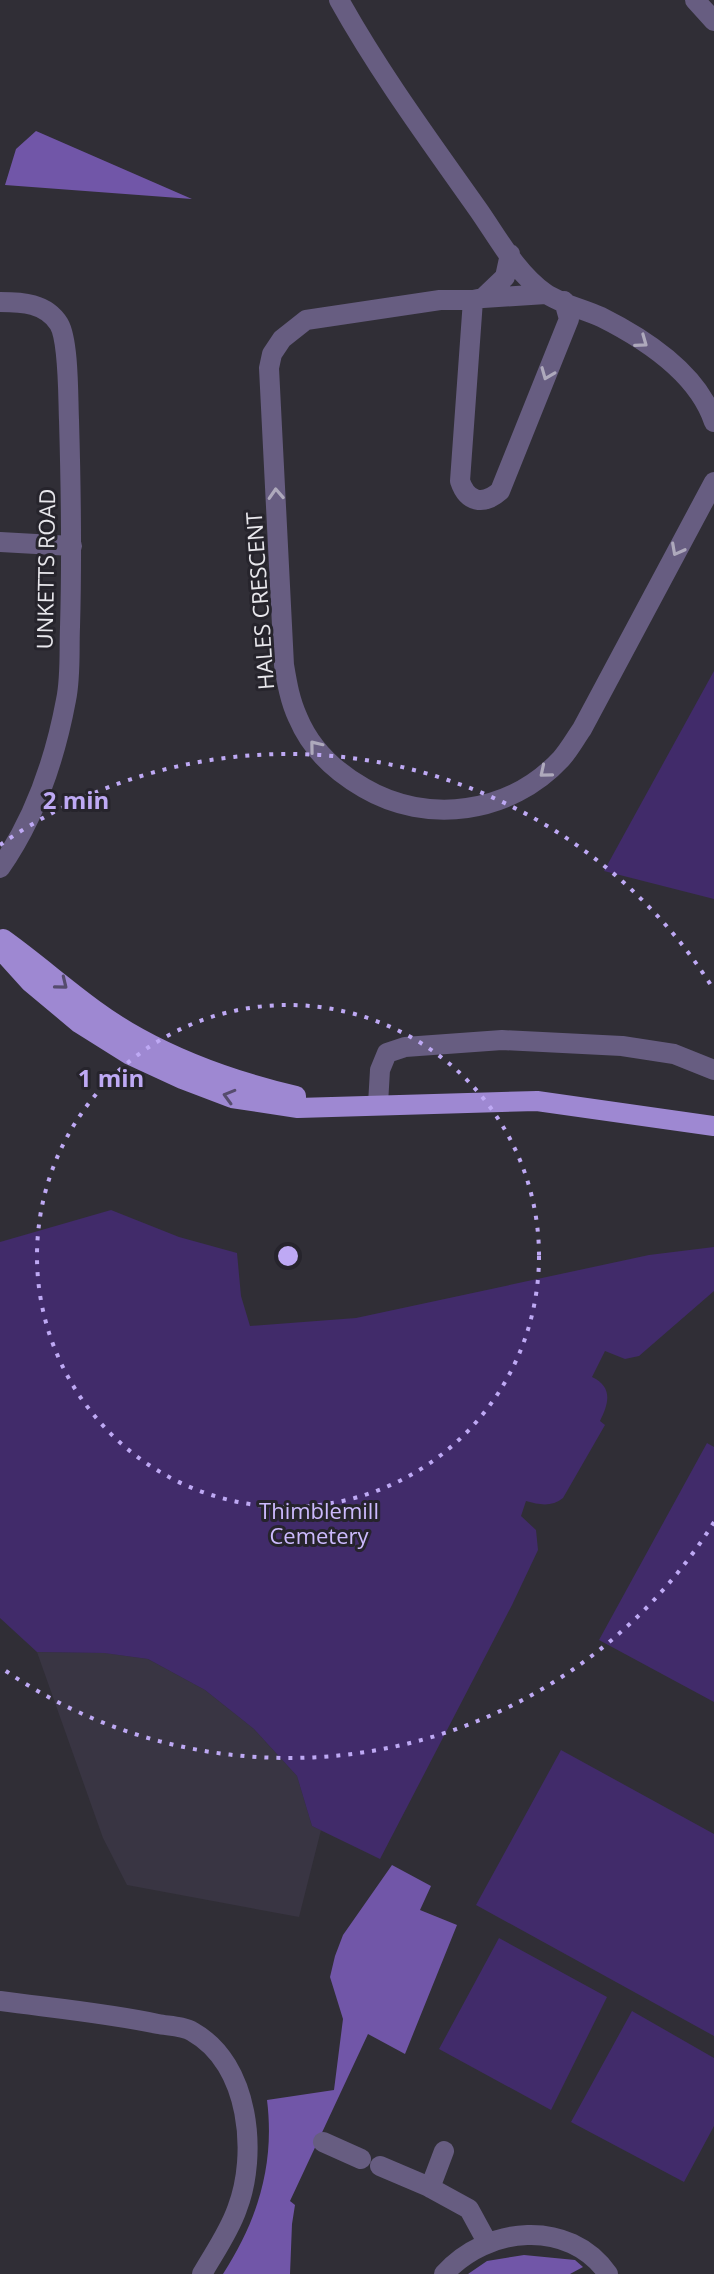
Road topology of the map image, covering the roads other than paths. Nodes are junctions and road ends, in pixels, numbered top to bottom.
1 (339, 0) edge
2 (695, 0) edge
3 (714, 21) edge
4 (510, 254) junction
5 (555, 298) junction
6 (478, 299) junction
7 (0, 302) edge
8 (714, 422) edge
9 (714, 482) edge
10 (0, 542) edge
11 (72, 546) junction
12 (0, 868) edge
13 (0, 937) edge
14 (0, 949) edge
15 (714, 1070) edge
16 (378, 1104) junction
17 (334, 1105) junction
18 (714, 1126) edge
19 (0, 2001) edge
20 (323, 2142) dead end
21 (444, 2151) dead end
22 (430, 2188) junction
23 (487, 2242) junction
24 (202, 2274) edge
25 (444, 2274) edge
26 (608, 2274) edge

1 - 4 street
2 - 3 street
4 - 5 street
4 - 6 street
5 - 6 street, HALES CRESCENT
5 -> 6 street
5 -> 8 street
9 -> 6 street, HALES CRESCENT
7 - 11 street, UNKETTS ROAD
10 - 11 street
11 - 12 street, UNKETTS ROAD
13 -> 17 main road
17 -> 14 main road
15 - 16 street
16 - 17 main road
16 - 18 main road
19 - 24 street
20 - 22 street
21 - 22 street
22 - 23 street
23 - 25 street
23 - 26 street

